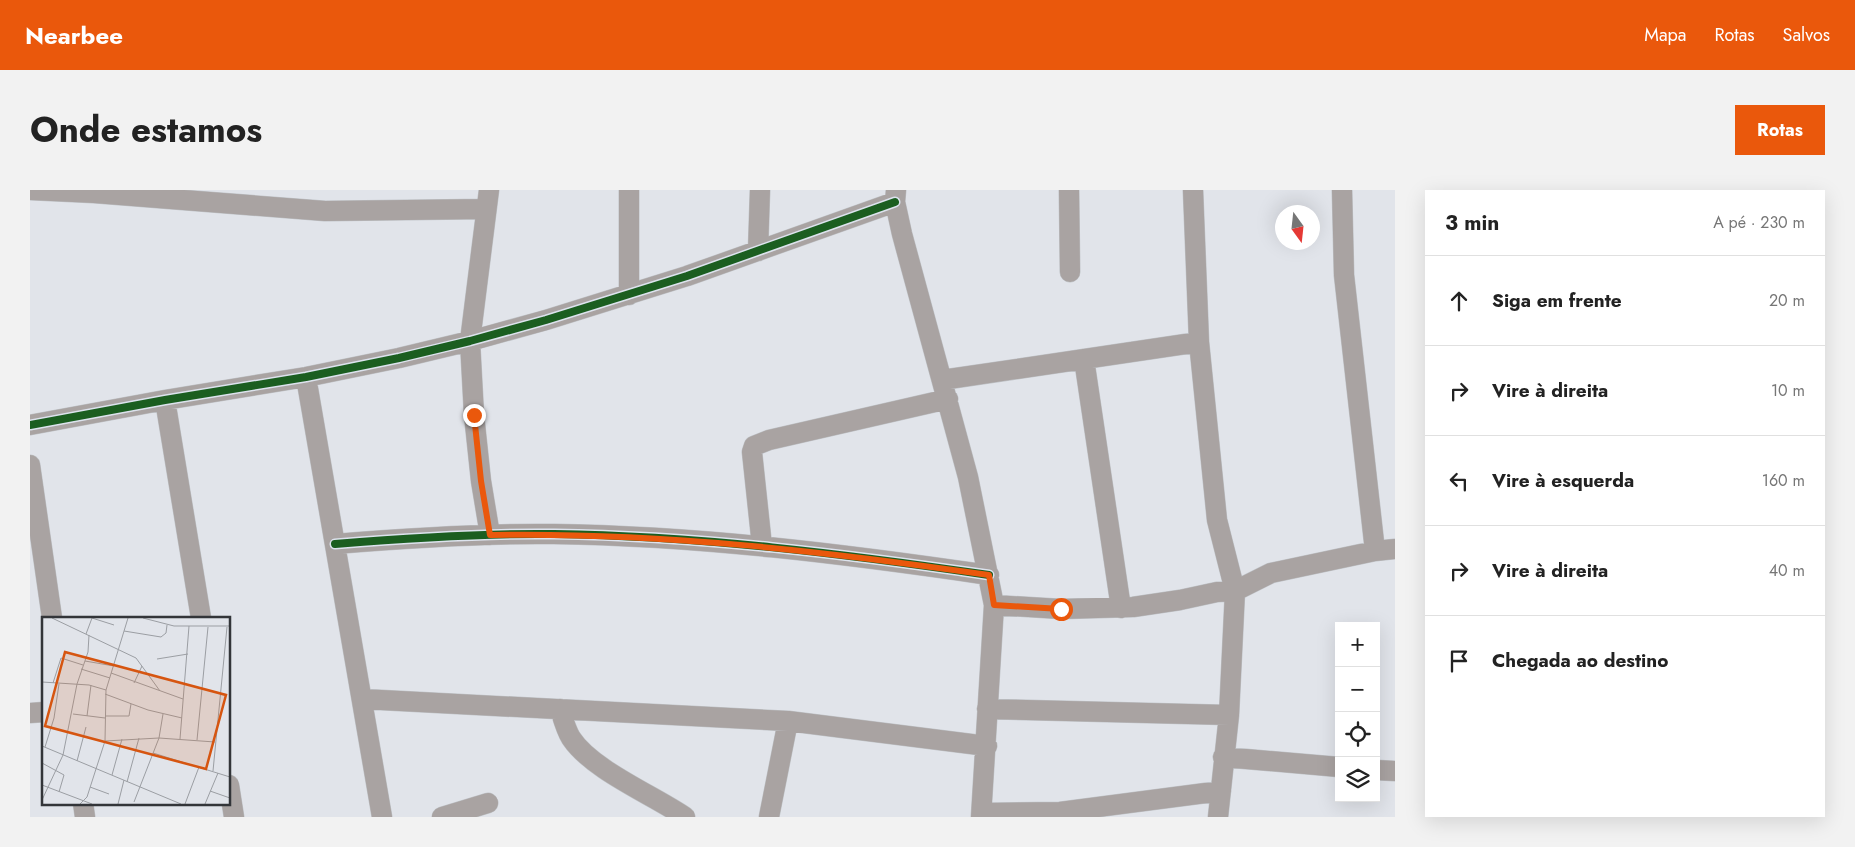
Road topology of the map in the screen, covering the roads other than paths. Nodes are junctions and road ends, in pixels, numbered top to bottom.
1 (30, 190) edge
2 (628, 190) edge
3 (760, 190) edge
4 (1069, 190) edge
5 (1193, 190) edge
6 (1342, 190) edge
7 (94, 192) edge
8 (896, 196) edge
9 (487, 200) edge
10 (758, 251) junction
11 (1070, 272) dead end
12 (629, 295) junction
13 (470, 341) junction
14 (1200, 342) junction
15 (1084, 359) junction
16 (306, 377) junction
17 (942, 380) junction
18 (948, 399) junction
19 (165, 400) junction
20 (30, 425) edge
21 (30, 466) edge
22 (490, 535) junction
23 (335, 544) junction
24 (762, 546) junction
25 (1395, 550) edge
26 (1375, 551) junction
27 (37, 566) edge
28 (989, 575) junction
29 (1235, 591) junction
30 (994, 605) junction
31 (1121, 608) junction
32 (52, 617) edge
33 (201, 617) edge
34 (362, 699) junction
35 (560, 709) junction
36 (987, 709) junction
37 (1229, 715) junction
38 (788, 721) junction
39 (987, 746) junction
40 (1223, 757) junction
41 (1335, 767) edge
42 (1380, 770) edge
43 (1395, 771) edge
44 (230, 791) edge
45 (1221, 791) junction
46 (488, 803) dead end
47 (82, 804) edge
48 (982, 815) edge
49 (85, 817) edge
50 (234, 817) edge
51 (382, 817) edge
52 (442, 817) edge
53 (685, 817) edge
54 (769, 817) edge
55 (1218, 817) edge

1 - 7 street
2 - 12 street
3 - 10 street
4 - 11 street
5 - 14 street
6 - 26 street
7 - 9 street
8 - 10 street
8 - 17 street
9 - 13 street
10 - 12 street
12 - 13 street
13 - 16 street
13 - 22 street
14 - 15 street
14 - 29 street
15 - 17 street
15 - 31 street
16 - 19 street
16 - 23 street
17 - 18 street
18 - 24 street
18 - 28 street
19 - 20 street
19 - 33 street
21 - 27 street
22 - 23 street
22 - 24 street
23 - 34 street
24 - 28 street
25 - 26 street
26 - 29 street
27 - 32 street
28 - 30 street
29 - 31 street
29 - 37 street
30 - 31 street
30 - 36 street
34 - 35 street
34 - 51 street
35 - 38 street
35 - 53 street
36 - 37 street
36 - 39 street
37 - 40 street
38 - 39 street
38 - 54 street
39 - 48 street
40 - 41 street
40 - 45 street
42 - 43 street
44 - 50 street
45 - 48 street
45 - 55 street
46 - 52 street
47 - 49 street

